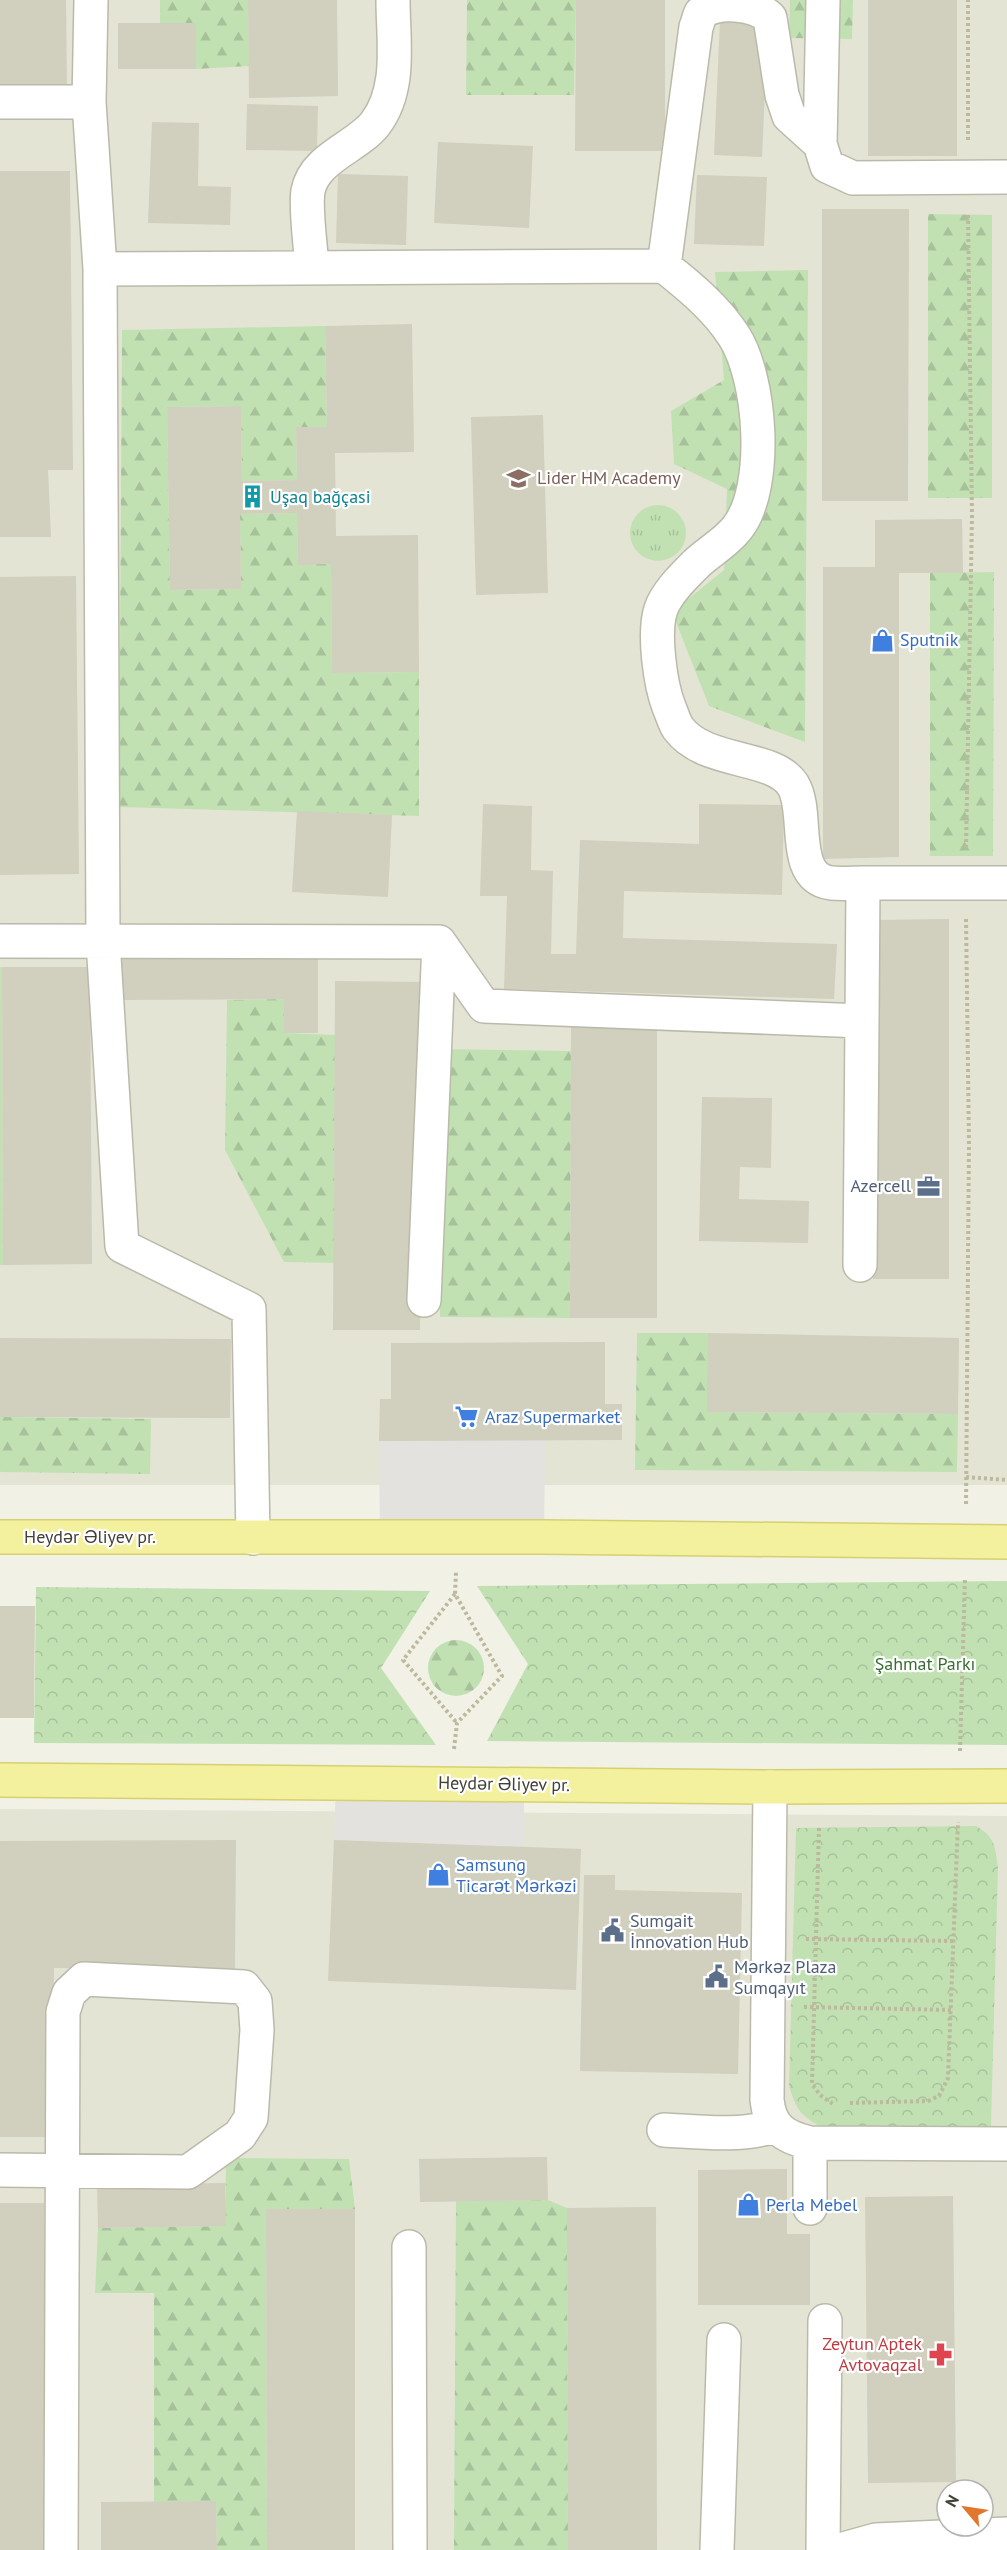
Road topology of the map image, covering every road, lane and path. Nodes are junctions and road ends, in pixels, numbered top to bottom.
1 (91, 0) edge
2 (393, 0) edge
3 (823, 0) edge
4 (968, 0) edge
5 (0, 102) edge
6 (90, 102) junction
7 (820, 144) junction
8 (968, 177) junction
9 (1007, 177) edge
10 (664, 266) junction
11 (312, 268) junction
12 (100, 270) junction
13 (863, 883) junction
14 (966, 883) junction
15 (1007, 883) edge
16 (0, 941) edge
17 (103, 941) junction
18 (439, 942) junction
19 (862, 1021) junction
20 (860, 1265) dead end
21 (424, 1300) dead end
22 (966, 1477) junction
23 (1007, 1480) edge
24 (0, 1537) edge
25 (254, 1538) junction
26 (457, 1538) junction
27 (966, 1541) junction
28 (1007, 1542) edge
29 (455, 1594) junction
30 (457, 1723) junction
31 (0, 1780) edge
32 (451, 1783) junction
33 (959, 1786) junction
34 (1007, 1786) edge
35 (770, 1787) junction
36 (819, 1828) dead end
37 (804, 1939) dead end
38 (816, 1940) junction
39 (954, 1941) junction
40 (802, 2007) dead end
41 (813, 2007) junction
42 (952, 2010) junction
43 (775, 2126) junction
44 (664, 2130) dead end
45 (810, 2143) junction
46 (1007, 2144) edge
47 (0, 2169) edge
48 (62, 2170) junction
49 (810, 2208) dead end
50 (409, 2247) dead end
51 (825, 2321) dead end
52 (724, 2340) dead end
53 (1007, 2534) edge
54 (61, 2550) edge
55 (410, 2550) edge
56 (717, 2550) edge
57 (823, 2550) edge
58 (840, 2550) edge

1 - 6 lane
2 - 11 lane
3 - 7 lane
4 - 8 path
5 - 6 lane
6 - 12 lane
7 - 8 lane
7 - 10 lane
8 - 9 lane
8 - 14 path
10 - 11 lane
10 - 13 lane
11 - 12 lane
12 - 17 lane
13 - 14 lane
13 - 19 lane
14 - 15 lane
14 - 22 path
16 - 17 lane
17 - 18 lane
17 - 25 lane
18 - 19 lane
18 - 21 lane
19 - 20 lane
22 - 23 path
22 - 27 path
24 - 25 main road, Heydər Əliyev pr.
25 - 26 main road, Heydər Əliyev pr.
26 - 27 main road, Heydər Əliyev pr.
26 - 29 path
27 - 28 main road, Heydər Əliyev pr.
27 - 33 path
29 - 30 path
29 - 30 path
30 - 32 path
31 - 32 main road, Heydər Əliyev pr.
32 - 35 main road, Heydər Əliyev pr.
33 - 34 main road, Heydər Əliyev pr.
33 - 35 main road, Heydər Əliyev pr.
33 - 39 path
35 - 43 lane
36 - 38 path
37 - 38 path
38 - 39 path
38 - 41 path
39 - 42 path
40 - 41 path
41 - 42 path
41 - 42 path
43 - 44 lane
43 - 45 lane
45 - 46 lane
45 - 49 lane
47 - 48 lane
48 - 48 lane
48 - 54 lane
50 - 55 lane
51 - 57 lane
52 - 56 lane
53 - 58 lane

